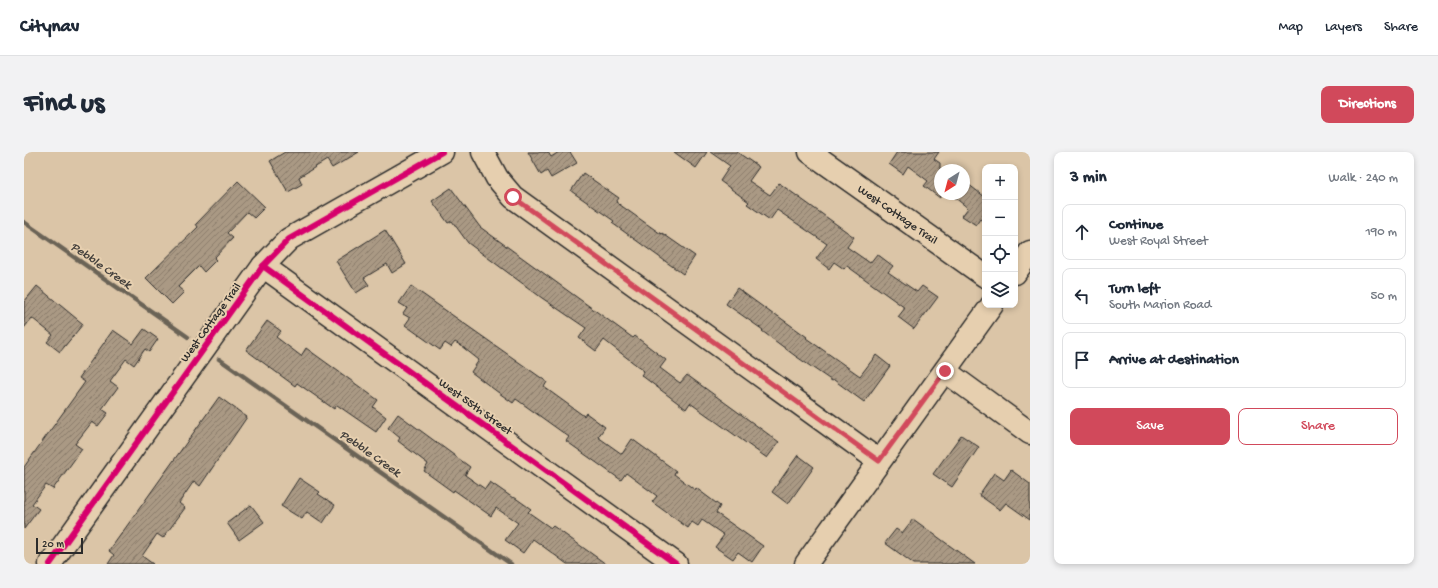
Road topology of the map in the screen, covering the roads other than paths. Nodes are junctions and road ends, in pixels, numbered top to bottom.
1 (442, 152) edge
2 (483, 152) edge
3 (810, 152) edge
4 (1030, 252) edge
5 (263, 266) junction
6 (1016, 272) edge
7 (982, 274) edge
8 (990, 308) edge
9 (945, 371) junction
10 (1030, 432) edge
11 (879, 461) junction
12 (50, 564) edge
13 (676, 564) edge
14 (806, 564) edge

1 - 5 street, West Cottage Trail
2 - 11 street
3 - 7 street, West Cottage Trail
4 - 6 street
5 - 12 street, West Cottage Trail
5 - 13 street, West 55th Street
8 - 9 street
9 - 10 street
9 - 11 street
11 - 14 street

